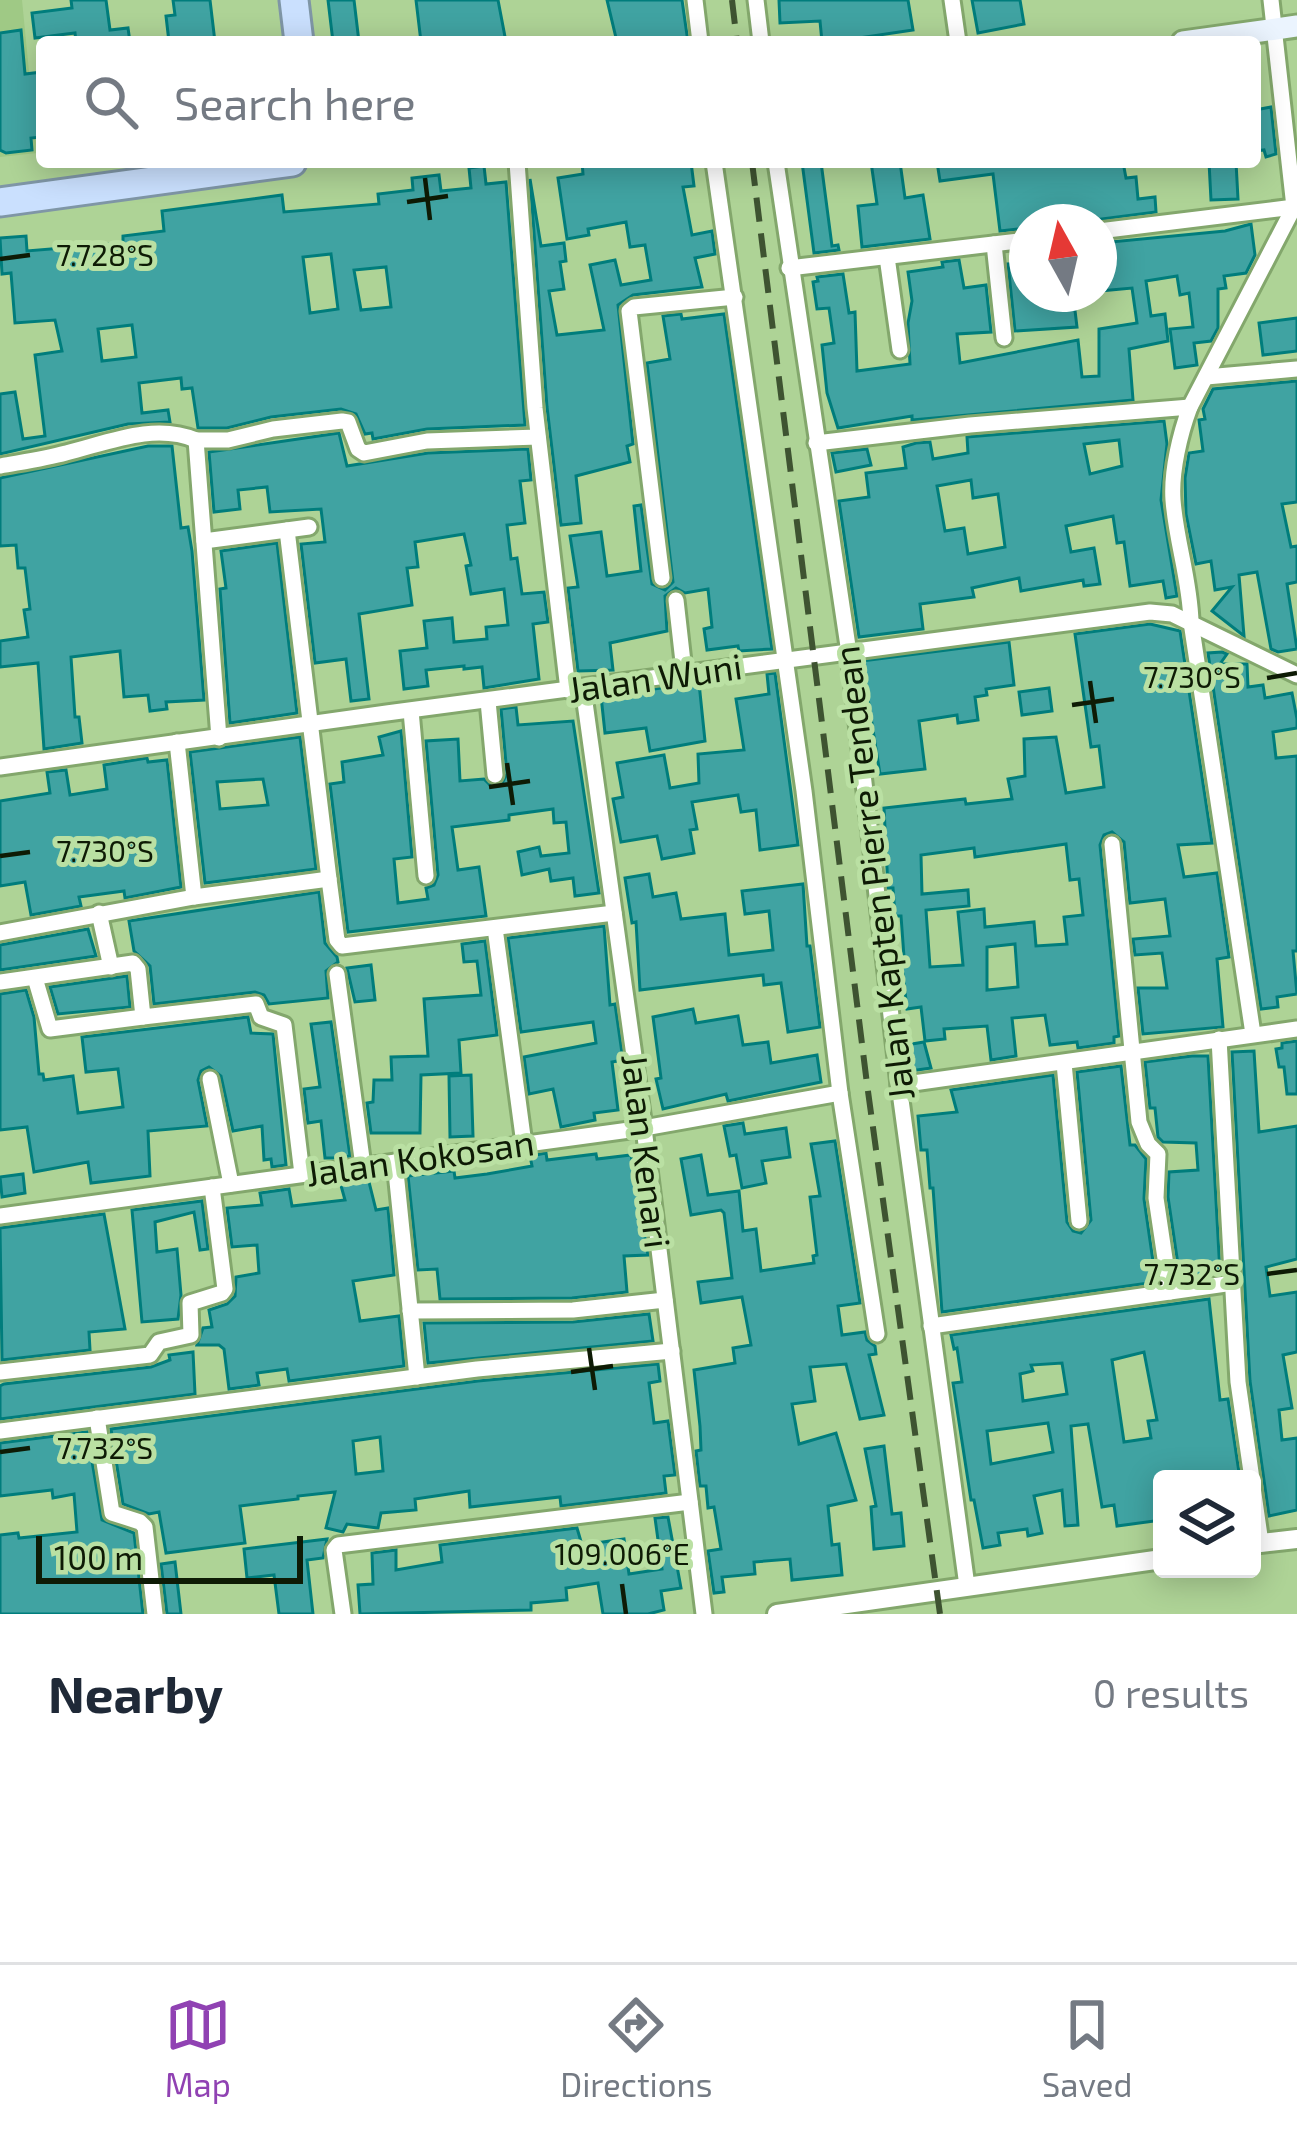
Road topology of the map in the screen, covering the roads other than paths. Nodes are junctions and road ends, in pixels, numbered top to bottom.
1 (294, 0) edge
2 (695, 0) edge
3 (756, 0) edge
4 (952, 0) edge
5 (1271, 0) edge
6 (1286, 28) edge
7 (298, 36) edge
8 (699, 36) edge
9 (760, 36) edge
10 (957, 36) edge
11 (1227, 36) edge
12 (248, 168) edge
13 (518, 168) edge
14 (715, 168) edge
15 (777, 168) edge
16 (0, 202) edge
17 (1294, 207) edge
18 (1117, 229) edge
19 (1009, 242) edge
20 (994, 244) junction
21 (887, 257) junction
22 (789, 268) junction
23 (735, 297) junction
24 (1004, 338) dead end
25 (900, 350) dead end
26 (1297, 369) edge
27 (1206, 376) junction
28 (1190, 407) junction
29 (538, 436) junction
30 (196, 440) junction
31 (816, 443) junction
32 (0, 466) edge
33 (309, 527) dead end
34 (287, 530) junction
35 (204, 541) junction
36 (662, 578) dead end
37 (676, 600) dead end
38 (1191, 622) junction
39 (849, 653) junction
40 (784, 660) junction
41 (684, 671) junction
42 (1297, 675) edge
43 (575, 689) junction
44 (488, 701) junction
45 (411, 711) junction
46 (310, 725) junction
47 (219, 738) junction
48 (177, 742) junction
49 (0, 767) edge
50 (495, 776) dead end
51 (1112, 844) dead end
52 (426, 876) dead end
53 (329, 879) junction
54 (194, 897) junction
55 (99, 913) junction
56 (614, 913) junction
57 (495, 928) junction
58 (0, 933) edge
59 (111, 967) junction
60 (337, 974) dead end
61 (35, 978) junction
62 (0, 982) edge
63 (143, 1017) junction
64 (1297, 1029) edge
65 (1253, 1034) junction
66 (1219, 1040) junction
67 (1131, 1053) junction
68 (1064, 1063) junction
69 (210, 1078) dead end
70 (899, 1085) junction
71 (840, 1093) junction
72 (644, 1128) junction
73 (524, 1144) junction
74 (395, 1162) junction
75 (364, 1166) junction
76 (302, 1174) junction
77 (231, 1184) junction
78 (212, 1187) junction
79 (0, 1216) edge
80 (1079, 1221) dead end
81 (1233, 1283) junction
82 (1170, 1292) junction
83 (665, 1300) junction
84 (410, 1311) junction
85 (932, 1326) junction
86 (877, 1334) dead end
87 (672, 1351) junction
88 (0, 1372) edge
89 (417, 1377) junction
90 (97, 1418) junction
91 (0, 1431) edge
92 (1251, 1470) edge
93 (690, 1502) junction
94 (1297, 1539) edge
95 (1261, 1544) edge
96 (1153, 1560) edge
97 (968, 1586) junction
98 (155, 1614) edge
99 (343, 1614) edge
100 (704, 1614) edge
101 (777, 1614) edge

1 - 7 highway
2 - 8 street
3 - 9 street
4 - 10 street
5 - 6 street
6 - 11 main road
6 - 17 street
12 - 16 highway
13 - 29 street, Jalan Kenari
14 - 23 street
15 - 22 street, Jalan Kapten Pierre Tendean
17 - 18 street
17 - 27 street
19 - 20 street
20 - 21 street
20 - 24 street
21 - 22 street
21 - 25 street
22 - 31 street, Jalan Kapten Pierre Tendean
23 - 36 street
23 - 40 street
26 - 27 street
27 - 28 street
28 - 31 street
28 - 38 street
29 - 30 street
29 - 43 street, Jalan Kenari
30 - 32 street
30 - 35 street
31 - 39 street, Jalan Kapten Pierre Tendean
33 - 34 street
34 - 35 street
34 - 46 street
35 - 47 street
37 - 41 street
38 - 39 street, Jalan Wuni
38 - 42 street, Jalan Wuni
38 - 65 street
39 - 40 street, Jalan Wuni
39 - 70 street, Jalan Kapten Pierre Tendean
40 - 41 street, Jalan Wuni
40 - 71 street
41 - 43 street, Jalan Wuni
43 - 44 street, Jalan Wuni
43 - 56 street, Jalan Kenari
44 - 45 street, Jalan Wuni
44 - 50 street
45 - 46 street, Jalan Wuni
45 - 52 street
46 - 47 street, Jalan Wuni
46 - 53 street
47 - 48 street, Jalan Wuni
48 - 49 street, Jalan Wuni
48 - 54 street
51 - 67 street
53 - 54 street
53 - 57 street
54 - 55 street
55 - 58 street
55 - 59 street
56 - 57 street
56 - 72 street, Jalan Kenari
57 - 73 street
59 - 61 street
59 - 63 street
60 - 75 street
61 - 62 street
61 - 63 street
63 - 76 street
64 - 65 street
65 - 66 street
66 - 67 street
66 - 81 street
67 - 68 street
67 - 82 street
68 - 70 street
68 - 80 street
69 - 77 street
70 - 85 street, Jalan Kapten Pierre Tendean
71 - 72 street, Jalan Kokosan
71 - 86 street
72 - 73 street, Jalan Kokosan
72 - 83 street, Jalan Kenari
73 - 74 street, Jalan Kokosan
74 - 75 street, Jalan Kokosan
74 - 84 street
75 - 76 street, Jalan Kokosan
76 - 77 street, Jalan Kokosan
77 - 78 street, Jalan Kokosan
78 - 79 street, Jalan Kokosan
78 - 88 street
81 - 82 street
81 - 92 street
82 - 85 street
83 - 84 street
83 - 87 street, Jalan Kenari
84 - 89 street
85 - 97 street, Jalan Kapten Pierre Tendean
87 - 89 street
87 - 93 street, Jalan Kenari
89 - 90 street
90 - 91 street
90 - 98 street
93 - 99 street
93 - 100 street, Jalan Kenari
94 - 95 street
96 - 97 street
97 - 101 street

